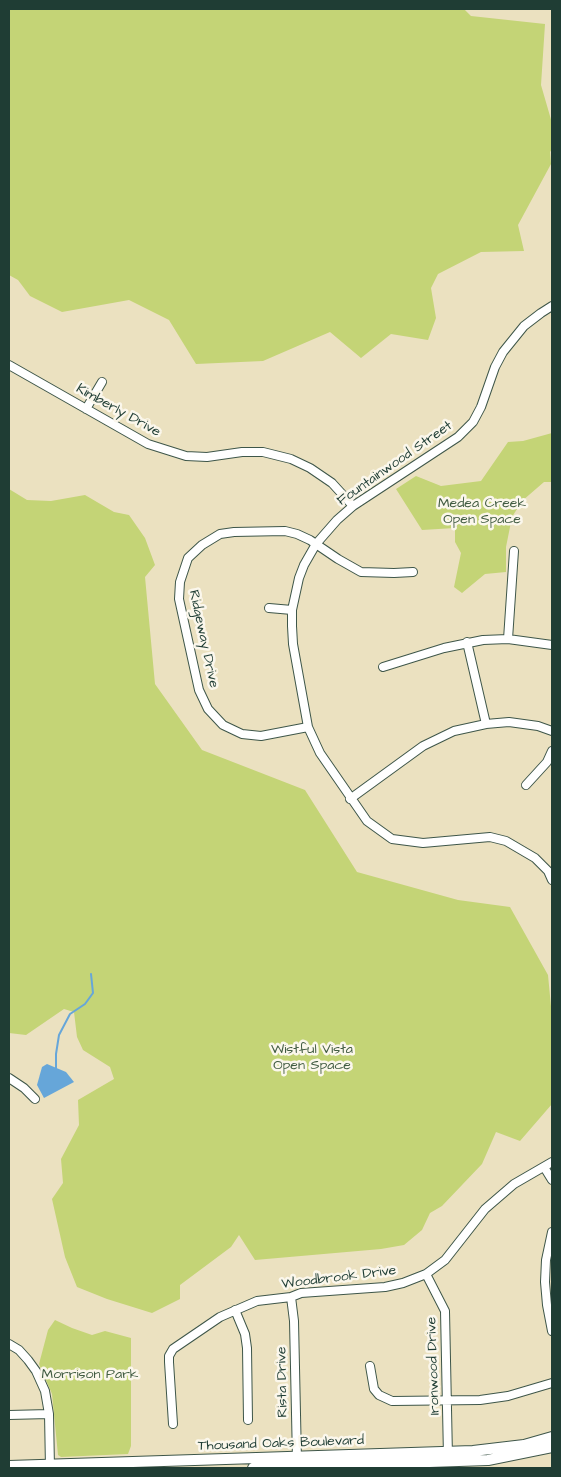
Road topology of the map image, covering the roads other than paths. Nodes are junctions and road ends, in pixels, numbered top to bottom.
1 (552, 306) edge
2 (9, 365) edge
3 (102, 382) dead end
4 (86, 409) junction
5 (353, 506) junction
6 (316, 544) junction
7 (514, 551) dead end
8 (413, 572) dead end
9 (270, 608) dead end
10 (292, 610) junction
11 (508, 639) junction
12 (467, 642) junction
13 (552, 645) edge
14 (383, 667) dead end
15 (486, 724) junction
16 (308, 727) junction
17 (552, 731) edge
18 (552, 751) edge
19 (526, 785) dead end
20 (350, 799) junction
21 (550, 869) edge
22 (552, 880) edge
23 (9, 1078) edge
24 (34, 1099) dead end
25 (552, 1162) edge
26 (544, 1166) junction
27 (552, 1180) edge
28 (552, 1232) edge
29 (426, 1274) junction
30 (291, 1298) junction
31 (235, 1310) junction
32 (552, 1331) edge
33 (9, 1344) edge
34 (370, 1366) dead end
35 (552, 1383) edge
36 (448, 1400) junction
37 (49, 1414) junction
38 (9, 1415) edge
39 (248, 1420) dead end
40 (173, 1424) dead end
41 (552, 1437) edge
42 (552, 1447) edge
43 (448, 1457) junction
44 (297, 1462) junction
45 (488, 1464) edge
46 (9, 1466) edge
47 (50, 1466) edge
48 (253, 1468) edge

1 - 5 street, Fountainwood Street
2 - 4 street, Kimberly Drive
3 - 4 street
4 - 5 street, Kimberly Drive
5 - 6 street, Fountainwood Street
6 - 8 street, Ridgeway Drive
6 - 10 street, Fountainwood Street
6 - 16 street, Ridgeway Drive
7 - 11 street
9 - 10 street
10 - 16 street, Fountainwood Street
11 - 12 street
11 - 13 street
12 - 14 street
12 - 15 street
15 - 17 street
15 - 20 street
16 - 20 street, Fountainwood Street
18 - 19 street
20 - 21 street, Fountainwood Street
21 - 22 street
23 - 24 street
25 - 26 street, Woodbrook Drive
26 - 27 street
26 - 29 street, Woodbrook Drive
28 - 32 street
29 - 30 street, Woodbrook Drive
29 - 36 street, Ironwood Drive
30 - 31 street, Woodbrook Drive
30 - 44 street, Rista Drive
31 - 39 street
31 - 40 street, Woodbrook Drive
33 - 37 street
34 - 36 street
35 - 36 street
36 - 43 street, Ironwood Drive
37 - 38 street
37 - 47 street
41 - 43 main road, Thousand Oaks Boulevard
42 - 45 main road, Thousand Oaks Boulevard
43 - 44 main road, Thousand Oaks Boulevard
43 - 45 main road, Thousand Oaks Boulevard
44 - 47 main road, Thousand Oaks Boulevard
44 - 48 main road, Thousand Oaks Boulevard
46 - 47 main road, Thousand Oaks Boulevard

